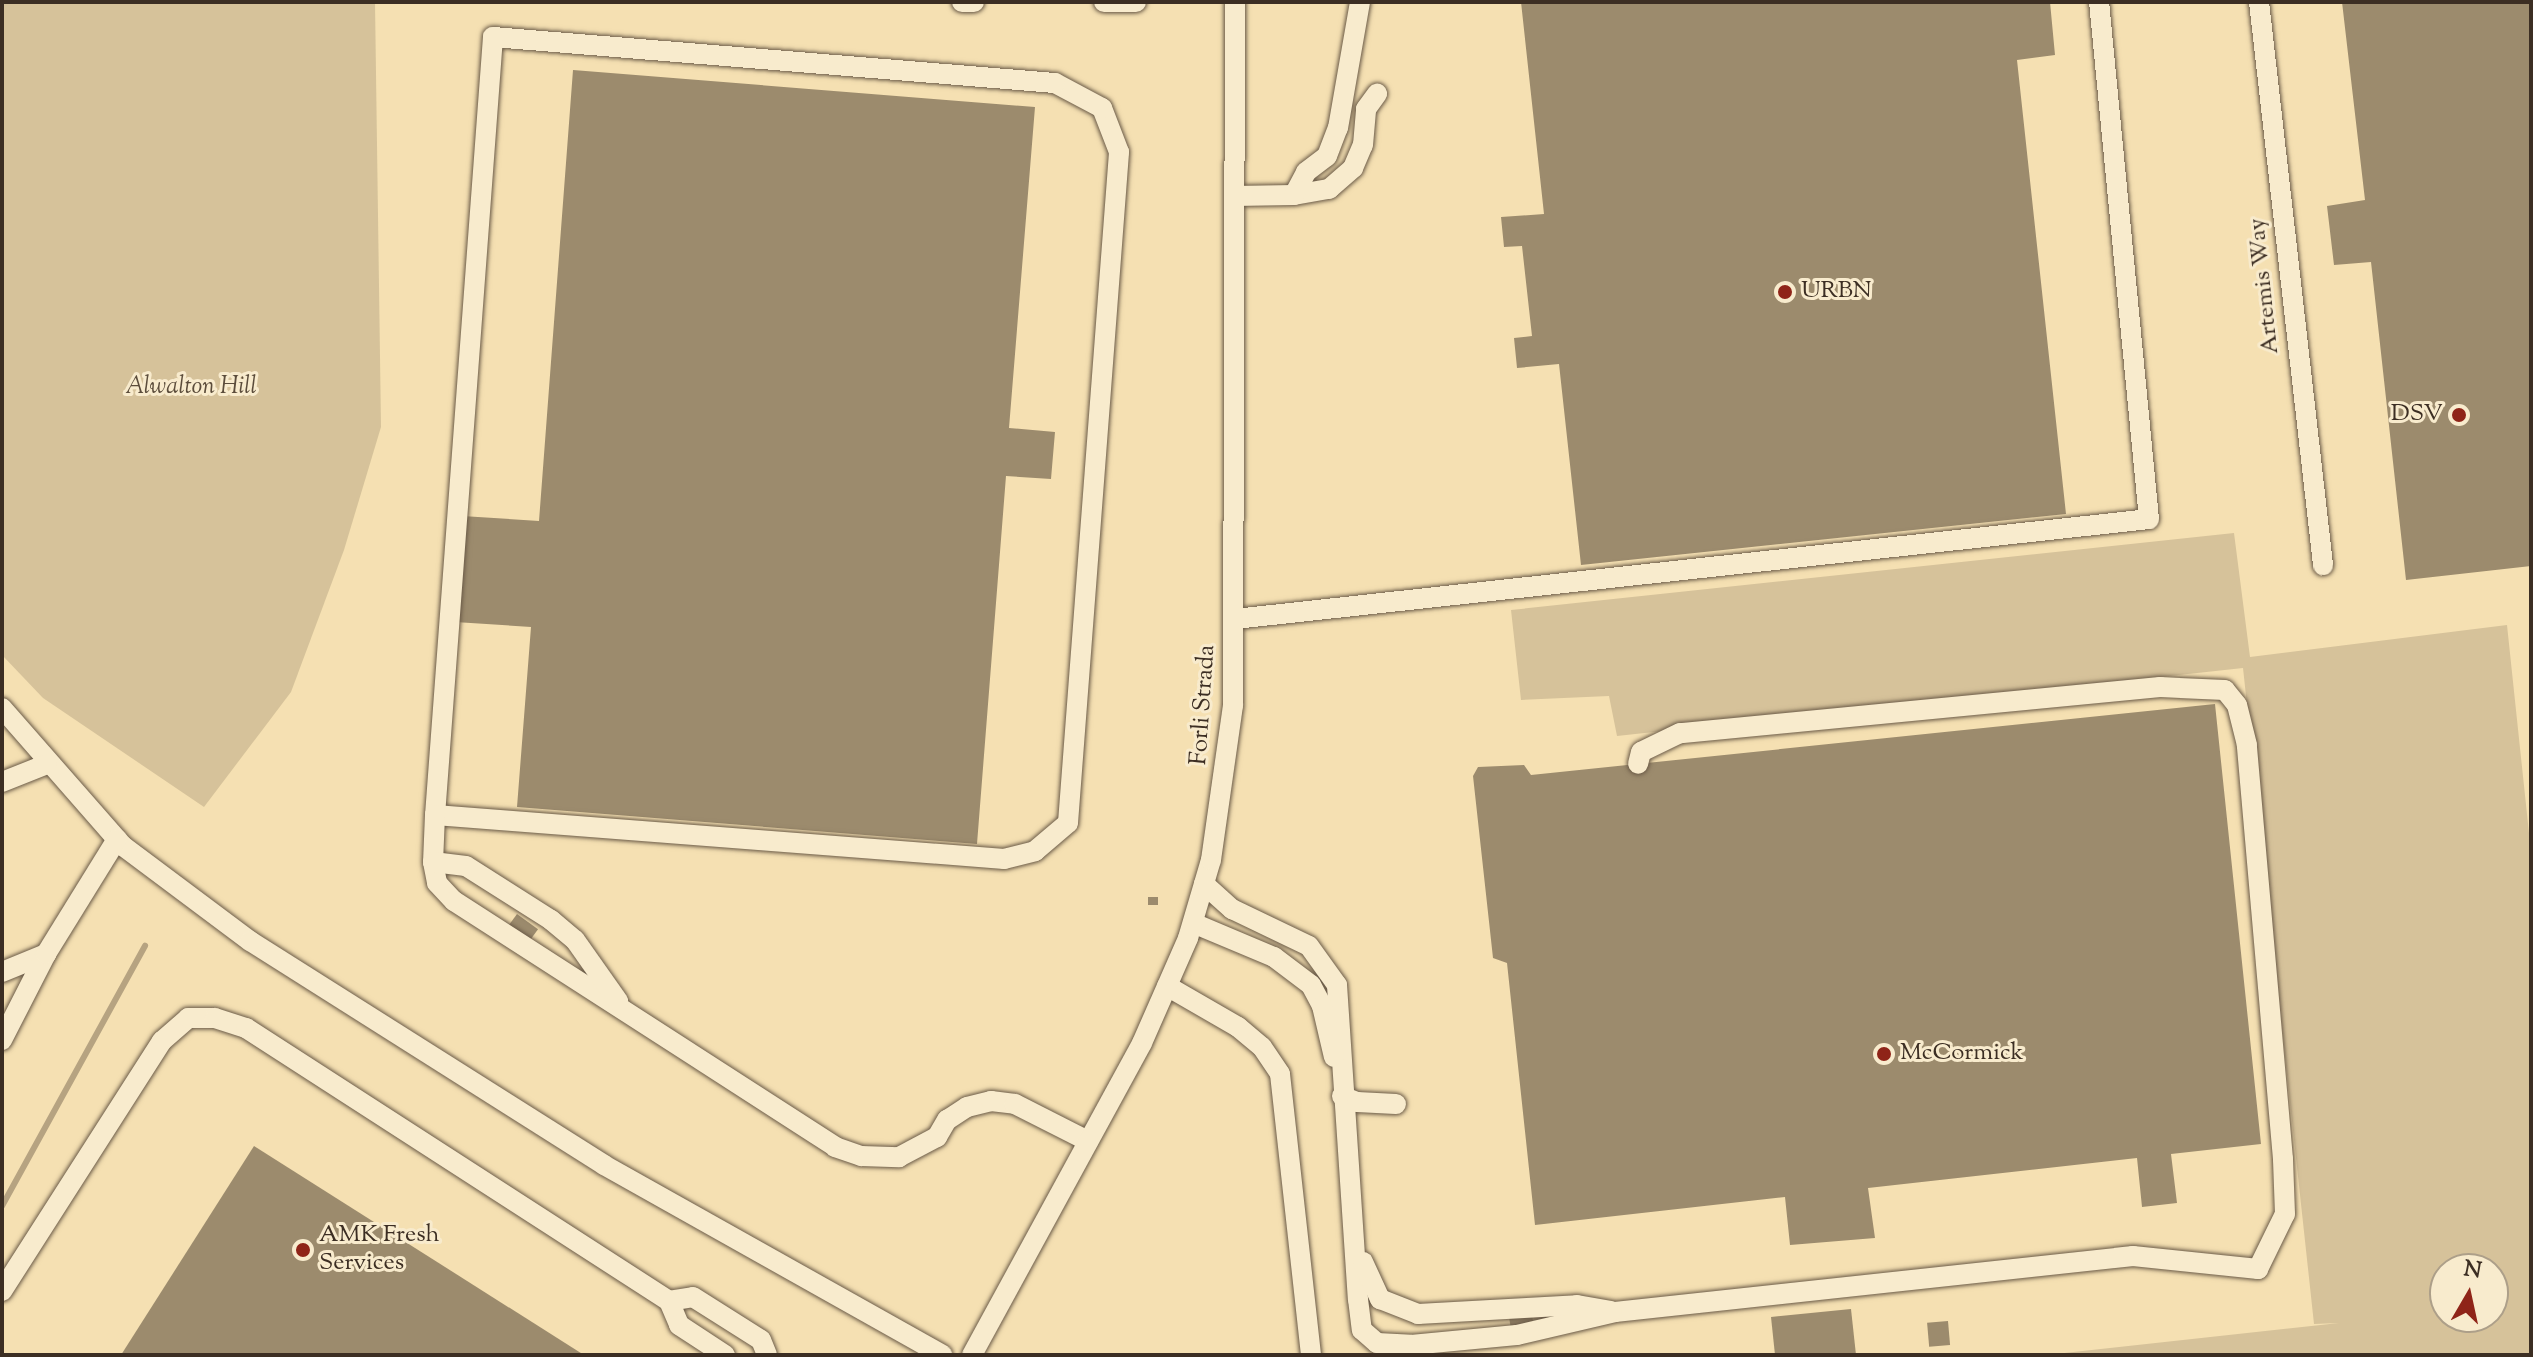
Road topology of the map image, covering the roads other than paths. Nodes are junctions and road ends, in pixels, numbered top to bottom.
1 (962, 2) edge
2 (974, 2) edge
3 (1104, 2) edge
4 (1136, 2) edge
5 (1235, 2) edge
6 (1360, 2) edge
7 (2099, 2) edge
8 (2259, 2) edge
9 (1377, 94) dead end
10 (1294, 195) junction
11 (1234, 196) junction
12 (2323, 565) dead end
13 (1235, 619) junction
14 (2, 708) edge
15 (47, 764) junction
16 (1638, 764) dead end
17 (2, 782) edge
18 (435, 815) junction
19 (117, 839) junction
20 (433, 862) junction
21 (1204, 884) junction
22 (1193, 923) junction
23 (46, 954) junction
24 (2, 972) edge
25 (1167, 986) junction
26 (619, 1008) junction
27 (2, 1040) edge
28 (1342, 1096) junction
29 (1396, 1104) dead end
30 (1088, 1141) junction
31 (1357, 1235) junction
32 (2, 1291) edge
33 (669, 1301) junction
34 (1615, 1312) junction
35 (725, 1355) edge
36 (767, 1355) edge
37 (942, 1355) edge
38 (972, 1355) edge
39 (1311, 1355) edge

1 - 2 street
3 - 4 street
5 - 11 street, Forli Strada
6 - 10 street
7 - 13 street
8 - 12 street, Artemis Way
9 - 10 street
10 - 11 street
11 - 13 street, Forli Strada
13 - 21 street, Forli Strada
14 - 15 street
15 - 17 street
15 - 19 street
16 - 34 street
18 - 18 street
18 - 20 street
19 - 23 street
19 - 37 street
20 - 26 street
20 - 26 street
21 - 22 street, Forli Strada
21 - 28 street
22 - 25 street, Forli Strada
22 - 28 street
23 - 24 street
23 - 27 street
25 - 30 street, Forli Strada
25 - 39 street
26 - 30 street
28 - 29 street
28 - 31 street
30 - 38 street, Forli Strada
31 - 34 street
31 - 34 street
32 - 33 street
33 - 35 street
33 - 36 street

